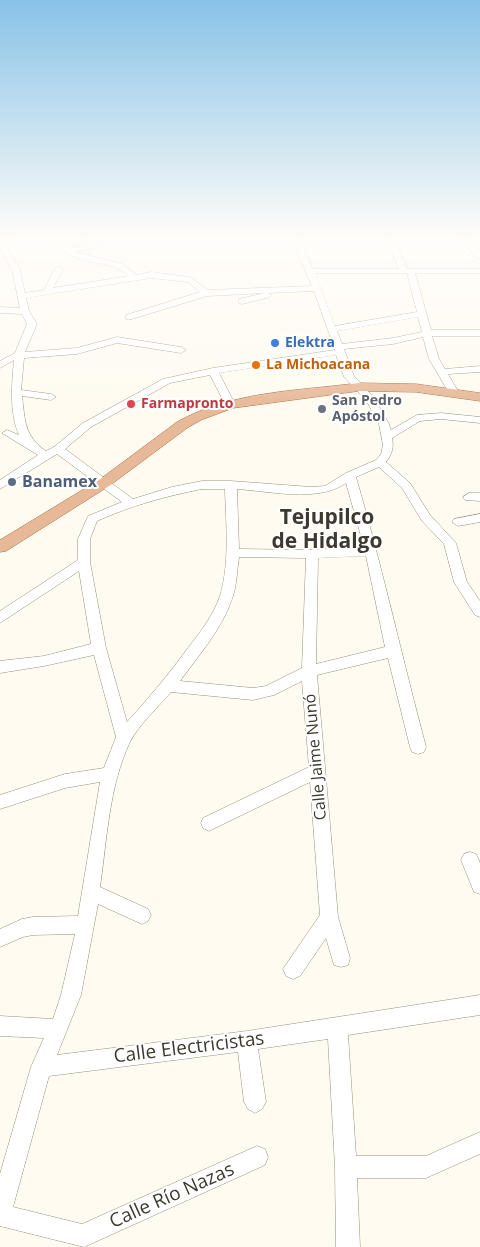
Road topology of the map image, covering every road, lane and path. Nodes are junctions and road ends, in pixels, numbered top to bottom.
1 (34, 294) edge
2 (199, 294) edge
3 (269, 294) edge
4 (319, 294) edge
5 (416, 294) edge
6 (23, 296) joint
7 (242, 302) dead end
8 (0, 310) edge
9 (423, 314) junction
10 (28, 316) junction
11 (129, 317) dead end
12 (332, 329) junction
13 (480, 333) edge
14 (428, 334) junction
15 (182, 350) dead end
16 (339, 350) junction
17 (19, 355) junction
18 (0, 365) edge
19 (480, 369) edge
20 (213, 371) junction
21 (442, 372) junction
22 (358, 387) junction
23 (16, 392) junction
24 (454, 393) junction
25 (51, 397) dead end
26 (480, 397) edge
27 (230, 404) junction
28 (480, 420) edge
29 (21, 428) junction
30 (3, 434) edge
31 (388, 437) junction
32 (30, 445) junction
33 (58, 449) junction
34 (45, 455) junction
35 (380, 462) junction
36 (350, 475) junction
37 (104, 483) junction
38 (231, 484) junction
39 (0, 485) edge
40 (131, 503) junction
41 (480, 518) edge
42 (458, 522) dead end
43 (2, 543) edge
44 (233, 552) junction
45 (371, 552) junction
46 (312, 554) junction
47 (84, 562) junction
48 (480, 612) edge
49 (0, 618) edge
50 (99, 648) junction
51 (393, 651) junction
52 (0, 667) edge
53 (309, 671) junction
54 (168, 686) junction
55 (124, 737) junction
56 (418, 747) dead end
57 (318, 770) junction
58 (110, 774) junction
59 (0, 802) edge
60 (209, 823) dead end
61 (470, 860) dead end
62 (480, 886) edge
63 (91, 892) junction
64 (142, 915) dead end
65 (329, 917) junction
66 (86, 925) junction
67 (0, 938) edge
68 (341, 958) dead end
69 (293, 969) dead end
70 (480, 1005) edge
71 (0, 1026) edge
72 (59, 1028) junction
73 (337, 1028) junction
74 (247, 1042) junction
75 (41, 1067) junction
76 (255, 1102) dead end
77 (480, 1143) edge
78 (257, 1157) dead end
79 (346, 1167) junction
80 (0, 1214) edge
81 (348, 1247) edge

1 - 6 street
2 - 11 street
3 - 7 street
4 - 12 street
5 - 9 street
6 - 10 street
8 - 10 street
9 - 12 street
9 - 14 street
10 - 17 street
12 - 16 street
13 - 14 street
14 - 16 street
14 - 21 street
15 - 17 street
16 - 20 street
16 - 22 street
17 - 18 street
17 - 23 street
19 - 21 street
20 - 27 street
20 - 33 street
21 - 24 street
22 - 24 main road
22 - 27 main road
22 - 31 street
23 - 25 street
23 - 29 street
24 - 26 main road
27 - 37 main road
28 - 31 street
29 - 30 street
29 - 32 street
30 - 32 street
31 - 35 street
32 - 34 street
33 - 34 street
33 - 37 street
34 - 39 street
35 - 36 street
35 - 48 street
36 - 38 street
36 - 45 street
37 - 40 street
37 - 43 main road
38 - 40 street
38 - 44 street
40 - 47 street
41 - 42 street
44 - 46 street
44 - 54 street
45 - 46 street
45 - 51 street
46 - 53 street, Calle Jaime Nunó
47 - 49 street
47 - 50 street
50 - 52 street
50 - 55 street
51 - 53 street
51 - 56 street
53 - 54 street
53 - 57 street, Calle Jaime Nunó
54 - 55 street
55 - 58 street
57 - 60 street
57 - 65 street, Calle Jaime Nunó
58 - 59 street
58 - 63 street
61 - 62 street
63 - 64 street
63 - 66 street
65 - 68 street, Calle Jaime Nunó
65 - 69 street
66 - 67 street
66 - 72 street
70 - 73 street, Calle Electricistas
71 - 72 street
72 - 75 street
73 - 74 street, Calle Electricistas
73 - 79 street
74 - 75 street, Calle Electricistas
74 - 76 street
75 - 80 street
77 - 79 street
78 - 80 street, Calle Río Nazas
79 - 81 street

